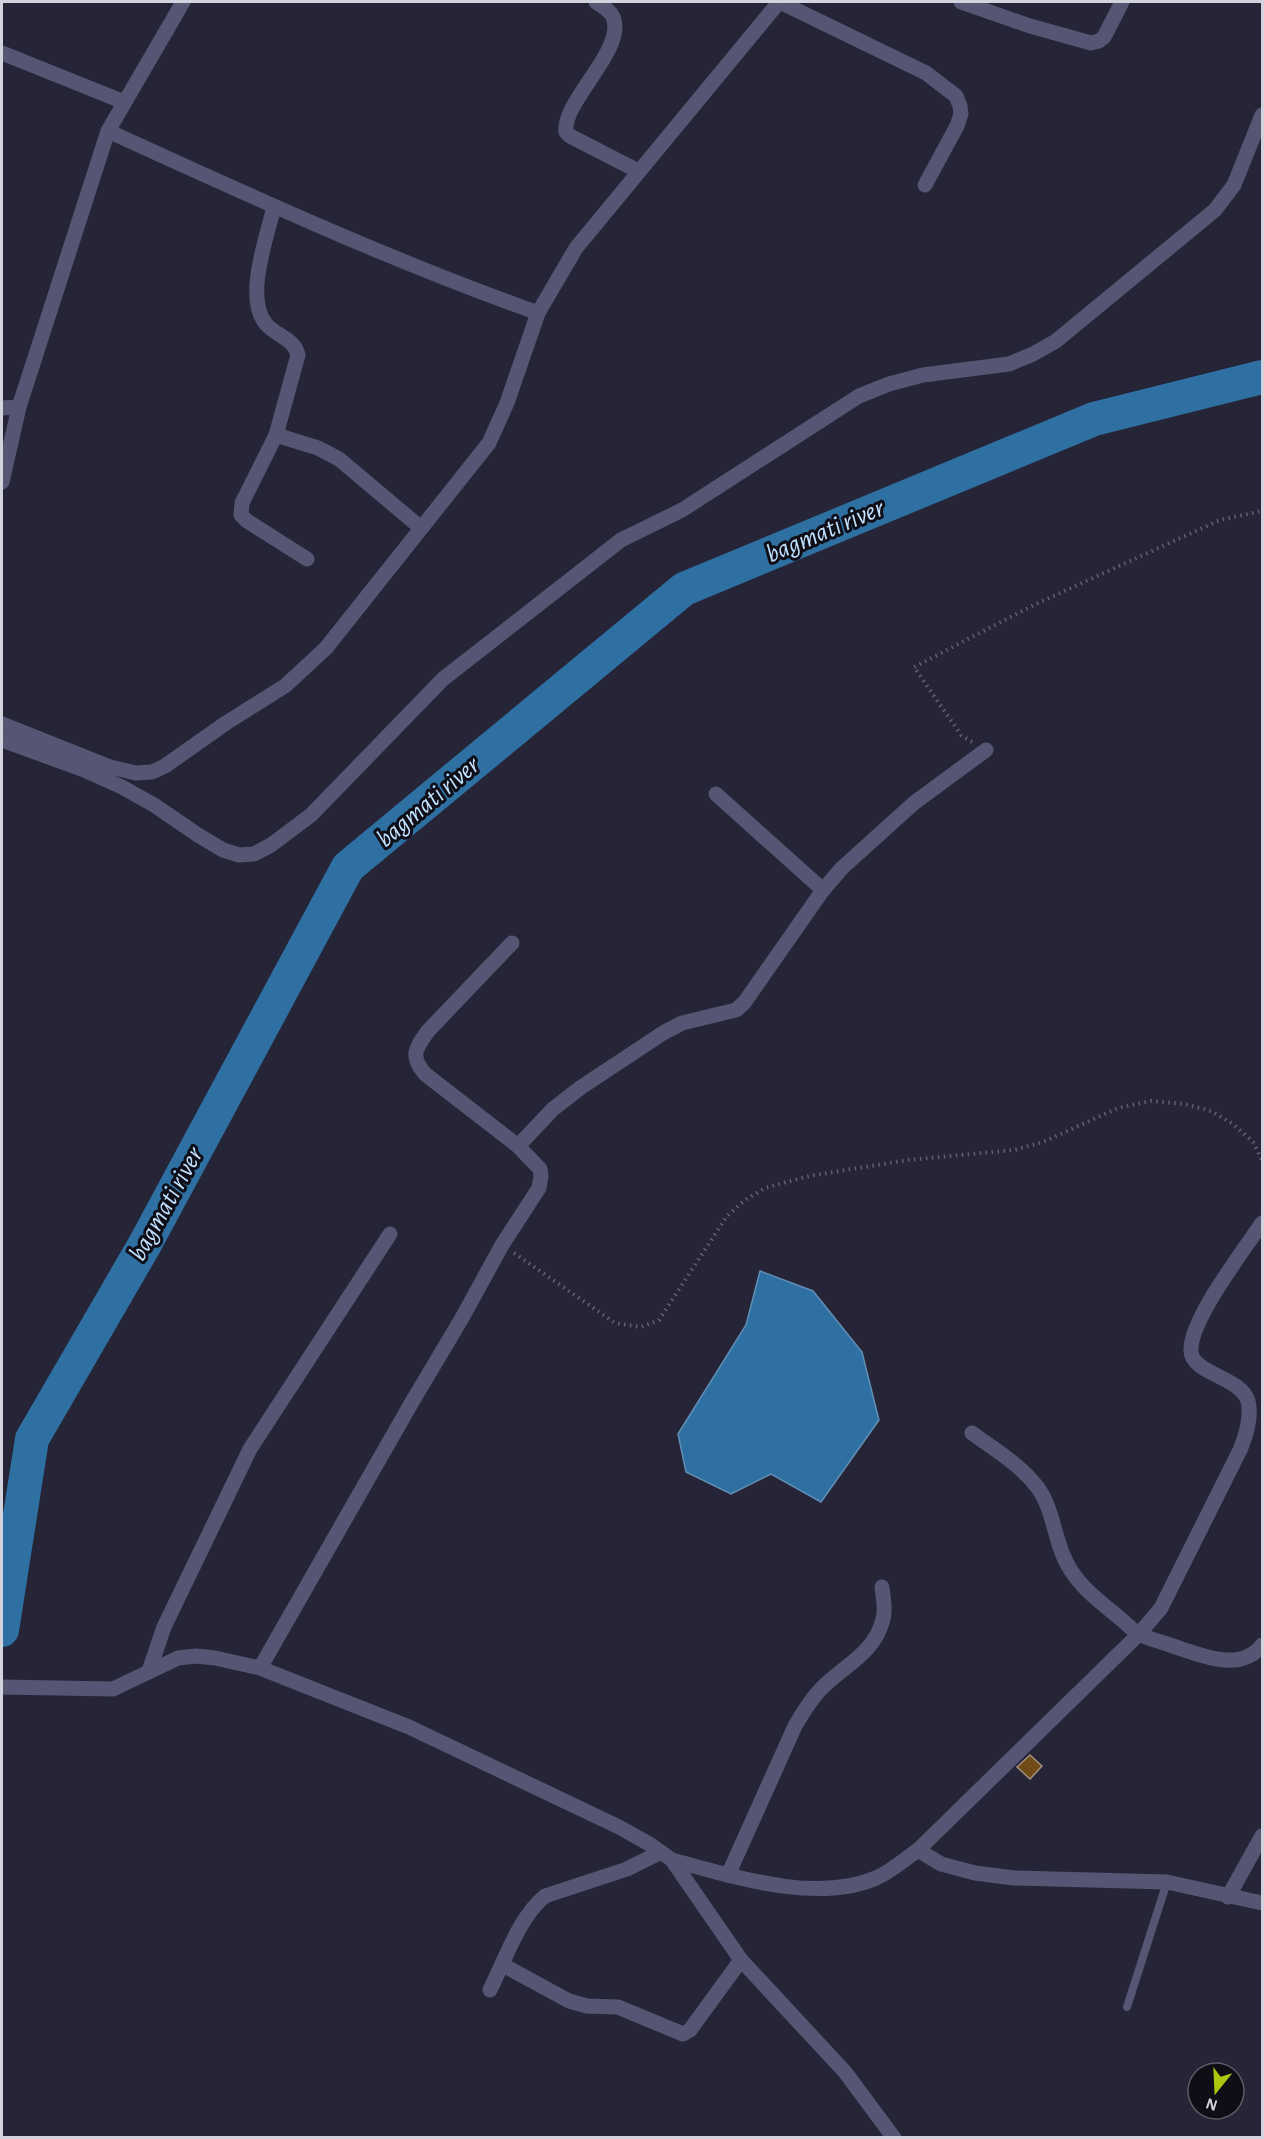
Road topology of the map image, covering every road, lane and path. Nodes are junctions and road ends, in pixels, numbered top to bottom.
1 (183, 2) edge
2 (596, 2) edge
3 (779, 2) edge
4 (961, 2) edge
5 (1122, 2) edge
6 (2, 53) edge
7 (124, 102) junction
8 (1263, 115) edge
9 (108, 131) junction
10 (638, 171) junction
11 (925, 186) dead end
12 (274, 207) junction
13 (538, 313) junction
14 (19, 407) junction
15 (2, 408) edge
16 (276, 435) junction
17 (2, 482) edge
18 (1263, 511) edge
19 (421, 528) junction
20 (307, 559) dead end
21 (2, 729) edge
22 (986, 750) joint
23 (716, 794) dead end
24 (823, 890) junction
25 (512, 943) dead end
26 (518, 1146) junction
27 (1263, 1160) edge
28 (1263, 1223) edge
29 (390, 1234) dead end
30 (502, 1245) junction
31 (972, 1433) dead end
32 (882, 1587) dead end
33 (1139, 1634) junction
34 (1260, 1652) edge
35 (260, 1668) junction
36 (149, 1671) junction
37 (2, 1687) edge
38 (1263, 1836) edge
39 (918, 1850) junction
40 (666, 1856) junction
41 (728, 1875) junction
42 (1167, 1882) junction
43 (1228, 1896) junction
44 (1263, 1903) edge
45 (741, 1960) junction
46 (503, 1965) junction
47 (490, 1990) dead end
48 (1127, 2007) dead end
49 (894, 2138) edge

1 - 7 street
2 - 10 street
3 - 10 street
3 - 11 street
4 - 5 street
6 - 7 street
7 - 9 street
8 - 21 street
9 - 12 street
9 - 14 street
10 - 13 street
12 - 13 street
12 - 16 street
13 - 19 street
14 - 15 street
14 - 17 street
16 - 19 street
16 - 20 street
18 - 22 path
19 - 21 street
22 - 24 street
23 - 24 street
24 - 26 street
25 - 26 street
26 - 30 street
27 - 30 path
28 - 33 street
29 - 36 street
30 - 35 street
31 - 33 street
32 - 41 street
33 - 34 street
33 - 39 street
35 - 36 street
35 - 40 street
36 - 37 street
38 - 43 street
39 - 41 street
39 - 42 street
40 - 41 street
40 - 45 street
40 - 46 street
42 - 43 street
42 - 48 lane
43 - 44 street
45 - 46 street
45 - 49 street
46 - 47 street

